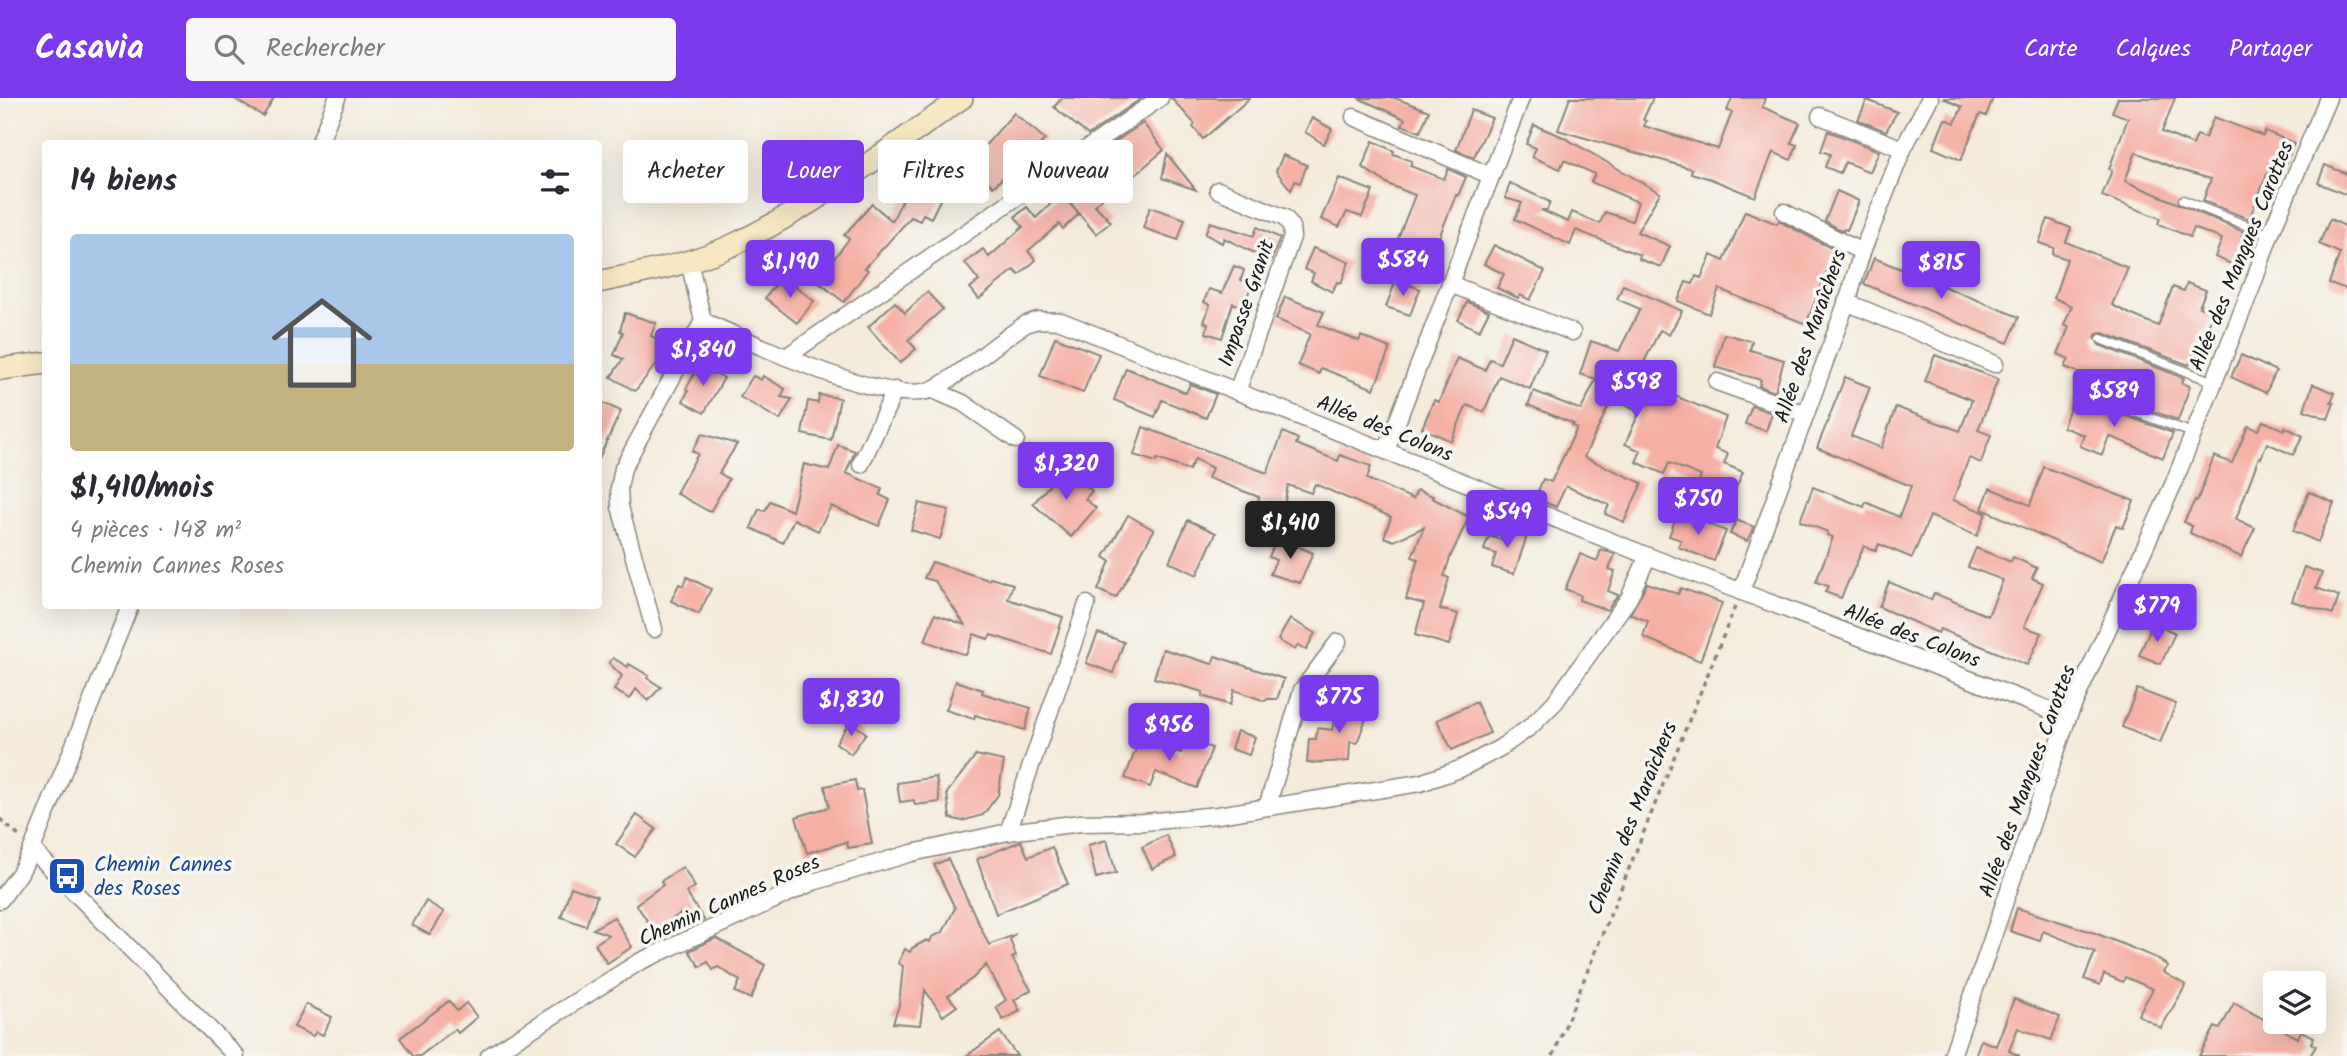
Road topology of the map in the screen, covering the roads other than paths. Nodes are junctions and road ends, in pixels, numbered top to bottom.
1 (337, 98) edge
2 (962, 98) edge
3 (1160, 98) edge
4 (1521, 98) edge
5 (2328, 98) edge
6 (1923, 100) edge
7 (1821, 116) dead end
8 (1354, 117) dead end
9 (321, 140) edge
10 (1903, 149) junction
11 (1491, 176) junction
12 (1218, 190) dead end
13 (2183, 200) dead end
14 (1784, 212) dead end
15 (2270, 235) junction
16 (1861, 252) junction
17 (689, 261) junction
18 (602, 281) edge
19 (1450, 284) junction
20 (1846, 302) junction
21 (703, 321) junction
22 (1572, 332) dead end
23 (2101, 340) dead end
24 (786, 357) junction
25 (1996, 363) dead end
26 (42, 364) edge
27 (0, 369) edge
28 (1717, 382) dead end
29 (2214, 382) junction
30 (895, 390) junction
31 (933, 390) junction
32 (1237, 392) junction
33 (2079, 392) dead end
34 (1806, 414) junction
35 (2193, 433) junction
36 (1016, 440) dead end
37 (1386, 451) junction
38 (861, 464) dead end
39 (1648, 556) junction
40 (1741, 592) junction
41 (1087, 604) dead end
42 (129, 609) edge
43 (654, 629) dead end
44 (1338, 642) dead end
45 (2068, 717) junction
46 (1267, 807) junction
47 (1008, 832) junction
48 (32, 849) junction
49 (0, 900) edge
50 (236, 1056) edge
51 (489, 1056) edge
52 (1952, 1056) edge

1 - 9 street
2 - 17 main road
3 - 24 street
4 - 11 street
5 - 15 street, Allée des Mangues Carottes
6 - 10 street, Allée des Maraîchers
7 - 10 street
8 - 11 street
10 - 16 street, Allée des Maraîchers
11 - 19 street
12 - 32 street, Impasse Granit
13 - 15 lane
14 - 16 street
15 - 29 street, Allée des Mangues Carottes
16 - 20 street, Allée des Maraîchers
17 - 18 main road
17 - 21 street
19 - 22 street
19 - 37 street
20 - 25 street
20 - 34 street, Allée des Maraîchers
21 - 24 street
21 - 43 street
23 - 29 lane
24 - 30 street
26 - 27 main road
28 - 34 street
29 - 35 street, Allée des Mangues Carottes
30 - 31 street
30 - 38 street
31 - 32 street, Allée des Colons
31 - 36 street
32 - 37 street, Allée des Colons
33 - 35 lane
34 - 40 street, Allée des Maraîchers
35 - 45 street, Allée des Mangues Carottes
37 - 39 street, Allée des Colons
39 - 40 street, Allée des Colons
39 - 46 street, Chemin Cannes Roses
40 - 45 street, Allée des Colons
41 - 47 street
42 - 48 street
44 - 46 street
45 - 52 street, Allée des Mangues Carottes
46 - 47 street, Chemin Cannes Roses
47 - 51 street, Chemin Cannes Roses
48 - 49 street
48 - 50 street

